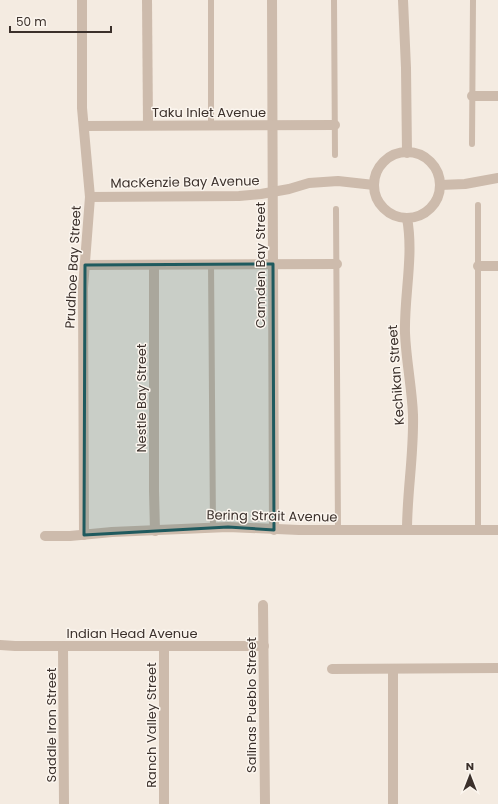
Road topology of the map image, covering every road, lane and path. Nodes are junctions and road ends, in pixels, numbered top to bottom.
1 (82, 0) edge
2 (147, 0) edge
3 (211, 0) edge
4 (272, 0) edge
5 (334, 0) edge
6 (403, 0) edge
7 (472, 0) edge
8 (472, 96) junction
9 (498, 96) edge
10 (211, 125) junction
11 (272, 125) junction
12 (335, 125) junction
13 (84, 126) junction
14 (148, 126) junction
15 (472, 144) dead end
16 (407, 153) junction
17 (335, 155) dead end
18 (498, 178) edge
19 (374, 185) junction
20 (440, 185) junction
21 (272, 192) junction
22 (90, 197) junction
23 (478, 205) dead end
24 (336, 209) dead end
25 (407, 218) junction
26 (212, 264) junction
27 (273, 264) junction
28 (337, 264) junction
29 (85, 265) junction
30 (154, 265) junction
31 (478, 266) junction
32 (498, 266) edge
33 (213, 528) junction
34 (274, 530) junction
35 (338, 530) junction
36 (407, 530) junction
37 (478, 530) junction
38 (498, 530) edge
39 (155, 531) junction
40 (84, 535) junction
41 (45, 536) dead end
42 (263, 605) dead end
43 (0, 645) edge
44 (63, 646) junction
45 (164, 646) junction
46 (264, 646) junction
47 (498, 668) edge
48 (332, 669) dead end
49 (393, 669) junction
50 (64, 804) edge
51 (164, 804) edge
52 (265, 804) edge
53 (393, 804) edge

1 - 13 street, Prudhoe Bay Street
2 - 14 street
3 - 10 lane
4 - 11 street, Camden Bay Street
5 - 12 lane
6 - 16 street
7 - 8 lane
8 - 9 street
8 - 15 lane
10 - 11 street, Taku Inlet Avenue
10 - 14 street, Taku Inlet Avenue
11 - 12 street, Taku Inlet Avenue
11 - 21 street, Camden Bay Street
12 - 17 lane
13 - 14 street, Taku Inlet Avenue
13 - 22 street, Prudhoe Bay Street
16 - 19 street
16 - 20 street
18 - 20 street
19 - 21 street, MacKenzie Bay Avenue
19 - 25 street
20 - 25 street
21 - 22 street, MacKenzie Bay Avenue
21 - 27 street, Camden Bay Street
22 - 29 street, Prudhoe Bay Street
23 - 31 lane
24 - 28 lane
25 - 36 street, Kechikan Street
26 - 27 street
26 - 30 street
26 - 33 lane
27 - 28 street
27 - 34 street, Camden Bay Street
28 - 35 lane
29 - 30 street
29 - 40 street, Prudhoe Bay Street
30 - 39 street, Nestle Bay Street
31 - 32 street
31 - 37 lane
33 - 34 street, Bering Strait Avenue
33 - 39 street, Bering Strait Avenue
34 - 35 street, Bering Strait Avenue
35 - 36 street, Bering Strait Avenue
36 - 37 street, Bering Strait Avenue
37 - 38 street, Bering Strait Avenue
39 - 40 street, Bering Strait Avenue
40 - 41 street, Bering Strait Avenue
42 - 46 street, Salinas Pueblo Street
43 - 44 street, Indian Head Avenue
44 - 45 street, Indian Head Avenue
44 - 50 street, Saddle Iron Street
45 - 46 street, Indian Head Avenue
45 - 51 street, Ranch Valley Street
46 - 52 street, Salinas Pueblo Street
47 - 49 street
48 - 49 street
49 - 53 street

